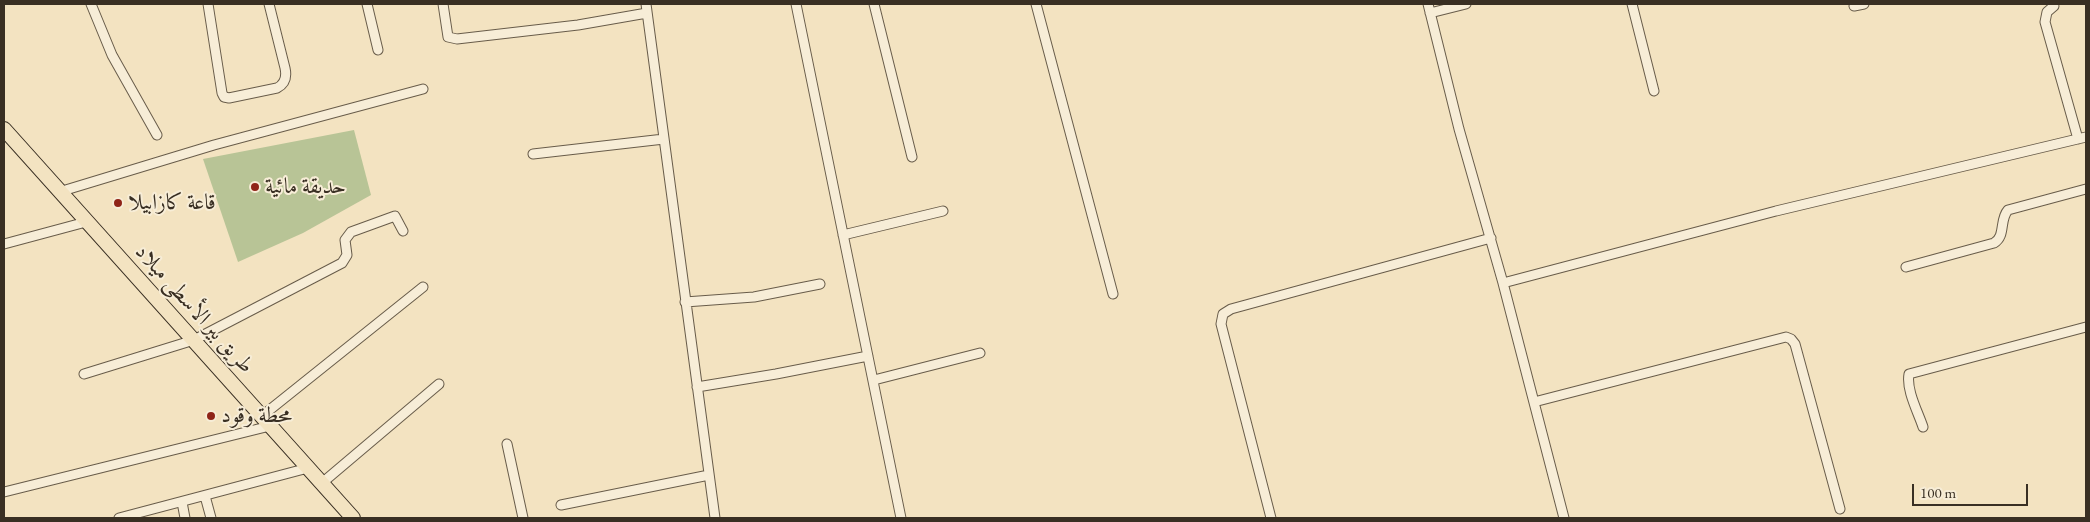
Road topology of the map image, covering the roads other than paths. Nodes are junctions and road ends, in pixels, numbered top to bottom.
1 (91, 4) edge
2 (208, 4) edge
3 (269, 4) edge
4 (367, 4) edge
5 (443, 4) edge
6 (796, 4) edge
7 (874, 4) edge
8 (1036, 4) edge
9 (1466, 4) edge
10 (1632, 4) edge
11 (1864, 4) edge
12 (1854, 6) dead end
13 (2054, 6) dead end
14 (647, 8) edge
15 (1430, 8) edge
16 (378, 50) dead end
17 (423, 89) dead end
18 (1654, 91) dead end
19 (4, 129) edge
20 (157, 135) dead end
21 (2082, 138) edge
22 (664, 139) junction
23 (533, 154) dead end
24 (912, 157) dead end
25 (2086, 189) edge
26 (59, 192) junction
27 (943, 211) dead end
28 (86, 222) junction
29 (403, 231) dead end
30 (842, 235) junction
31 (1491, 238) junction
32 (4, 244) edge
33 (1906, 267) dead end
34 (1503, 283) junction
35 (820, 284) dead end
36 (423, 287) dead end
37 (1113, 294) dead end
38 (685, 302) junction
39 (2086, 327) edge
40 (194, 340) junction
41 (980, 353) dead end
42 (868, 356) junction
43 (84, 374) dead end
44 (874, 380) junction
45 (439, 384) dead end
46 (697, 387) junction
47 (1534, 402) junction
48 (266, 421) junction
49 (1922, 427) dead end
50 (507, 444) dead end
51 (308, 468) junction
52 (709, 475) junction
53 (322, 483) junction
54 (4, 492) edge
55 (206, 496) junction
56 (182, 502) junction
57 (561, 505) dead end
58 (1840, 509) dead end
59 (119, 518) edge
60 (185, 518) edge
61 (210, 518) edge
62 (353, 518) edge
63 (523, 518) edge
64 (715, 518) edge
65 (901, 518) edge
66 (1271, 518) edge
67 (1564, 518) edge

1 - 20 street
2 - 3 street
4 - 16 street
5 - 14 street
6 - 30 street
7 - 24 street
8 - 37 street
9 - 15 street
10 - 18 street
11 - 12 street
13 - 21 street
14 - 22 street
15 - 31 street
17 - 26 street
19 - 26 main road, طريق بير الأسطى ميلاد
21 - 34 street
22 - 23 street
22 - 38 street
25 - 33 street
26 - 28 main road, طريق بير الأسطى ميلاد
27 - 30 street
28 - 32 street
28 - 40 main road, طريق بير الأسطى ميلاد
29 - 40 street
30 - 42 street
31 - 34 street
31 - 66 street
34 - 47 street
35 - 38 street
36 - 48 street
38 - 46 street
39 - 49 street
40 - 43 street
40 - 48 main road, طريق بير الأسطى ميلاد
41 - 44 street
42 - 44 street
42 - 46 street
44 - 65 street
45 - 53 street
46 - 52 street
47 - 58 street
47 - 67 street
48 - 51 main road, طريق بير الأسطى ميلاد
48 - 54 street
50 - 63 street
51 - 53 main road, طريق بير الأسطى ميلاد
51 - 55 street
52 - 57 street
52 - 64 street
53 - 62 main road, طريق بير الأسطى ميلاد
55 - 56 street
55 - 61 street
56 - 59 street
56 - 60 street

